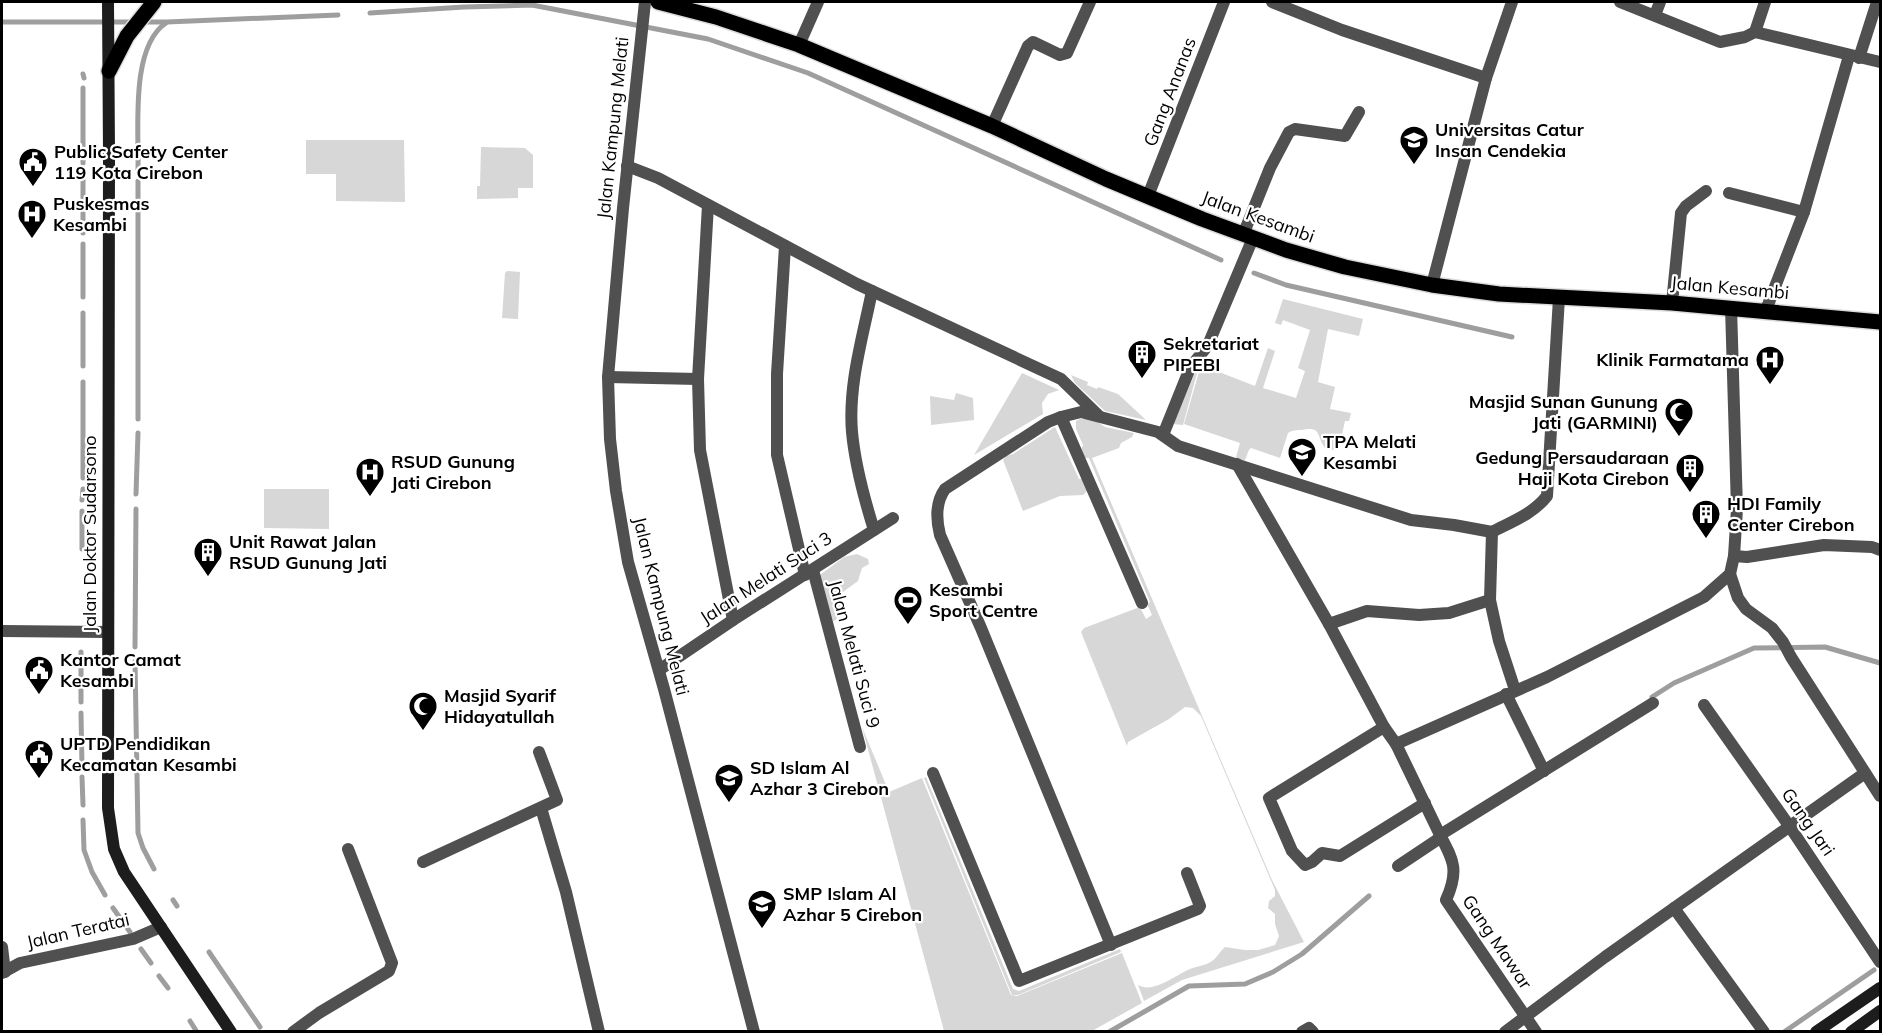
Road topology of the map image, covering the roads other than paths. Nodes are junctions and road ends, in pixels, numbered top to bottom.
1 (108, 2) edge
2 (645, 2) edge
3 (658, 2) edge
4 (818, 2) edge
5 (1090, 2) edge
6 (1224, 2) edge
7 (1272, 2) edge
8 (1512, 2) edge
9 (1620, 2) edge
10 (1660, 2) edge
11 (1765, 2) edge
12 (1877, 2) edge
13 (151, 5) edge
14 (1655, 15) junction
15 (1755, 32) junction
16 (799, 45) junction
17 (1854, 57) junction
18 (1881, 62) edge
19 (109, 71) junction
20 (1486, 78) junction
21 (1359, 112) dead end
22 (992, 126) junction
23 (627, 166) junction
24 (1706, 191) dead end
25 (1729, 193) dead end
26 (1148, 196) junction
27 (708, 205) junction
28 (1804, 212) junction
29 (1248, 236) junction
30 (785, 246) junction
31 (1431, 285) junction
32 (872, 291) junction
33 (1559, 298) junction
34 (1672, 303) junction
35 (1731, 307) junction
36 (1766, 310) junction
37 (1881, 322) edge
38 (608, 377) junction
39 (698, 379) junction
40 (1099, 416) junction
41 (1061, 417) junction
42 (1163, 435) junction
43 (1237, 464) junction
44 (893, 518) dead end
45 (874, 530) junction
46 (1492, 532) junction
47 (1881, 550) edge
48 (1734, 556) junction
49 (809, 572) junction
50 (1730, 574) junction
51 (1490, 600) junction
52 (1142, 603) dead end
53 (733, 620) junction
54 (1329, 624) junction
55 (2, 631) edge
56 (107, 632) junction
57 (659, 670) junction
58 (1510, 692) junction
59 (1653, 703) dead end
60 (1704, 705) dead end
61 (1384, 727) junction
62 (1396, 744) junction
63 (860, 747) dead end
64 (539, 752) dead end
65 (1542, 768) junction
66 (933, 773) dead end
67 (1865, 773) junction
68 (1881, 796) edge
69 (1425, 803) junction
70 (541, 808) junction
71 (1790, 827) junction
72 (1440, 835) junction
73 (348, 849) dead end
74 (423, 862) dead end
75 (1398, 866) dead end
76 (1187, 873) dead end
77 (1674, 908) junction
78 (161, 927) junction
79 (1111, 945) junction
80 (2, 947) edge
81 (1881, 962) edge
82 (3, 973) edge
83 (1881, 988) edge
84 (1881, 1011) edge
85 (1525, 1016) junction
86 (231, 1032) edge
87 (293, 1032) edge
88 (599, 1032) edge
89 (754, 1032) edge
90 (1302, 1032) edge
91 (1313, 1032) edge
92 (1505, 1032) edge
93 (1536, 1032) edge
94 (1764, 1032) edge
95 (1816, 1032) edge
96 (1851, 1032) edge

1 - 19 street, Jalan Doktor Sudarsono
2 - 23 street, Jalan Kampung Melati
3 - 16 main road, Jalan Kesambi
4 - 16 street
5 - 22 street
6 - 26 street, Gang Ananas
7 - 20 street
8 - 20 street
9 - 14 street
10 - 14 street
11 - 15 street
12 - 17 street
13 - 19 main road
14 - 15 street
15 - 17 street
16 - 22 main road, Jalan Kesambi
17 - 18 street
17 - 28 street
19 - 56 street, Jalan Doktor Sudarsono
20 - 31 street
21 - 29 street
22 - 26 main road, Jalan Kesambi
23 - 27 street
23 - 38 street, Jalan Kampung Melati
24 - 34 street
25 - 28 street
26 - 29 main road, Jalan Kesambi
27 - 30 street
27 - 39 street
28 - 36 street
29 - 31 main road, Jalan Kesambi
29 - 42 street
30 - 32 street
30 - 49 street, Jalan Melati Suci 9
31 - 33 main road, Jalan Kesambi
32 - 40 street
32 - 45 street
33 - 34 main road, Jalan Kesambi
33 - 46 street
34 - 35 main road, Jalan Kesambi
35 - 36 main road, Jalan Kesambi
35 - 48 street
36 - 37 main road, Jalan Kesambi
38 - 39 street
38 - 57 street, Jalan Kampung Melati
39 - 53 street
40 - 41 street
40 - 42 street
41 - 52 street
41 - 79 street
42 - 43 street
43 - 46 street
43 - 54 street, Gang Mawar
44 - 45 street, Jalan Melati Suci 3
45 - 49 street, Jalan Melati Suci 3
46 - 51 street
47 - 48 street
48 - 50 street
49 - 53 street, Jalan Melati Suci 3
49 - 63 street, Jalan Melati Suci 9
50 - 58 street
50 - 67 street
51 - 54 street
51 - 58 street
53 - 57 street, Jalan Melati Suci 3
54 - 61 street, Gang Mawar
55 - 56 street
56 - 78 street, Jalan Doktor Sudarsono
57 - 89 street, Jalan Kampung Melati
58 - 62 street
58 - 65 street
59 - 65 street
60 - 71 street, Gang Jari
61 - 62 street, Gang Mawar
61 - 69 street
62 - 69 street, Gang Mawar
64 - 70 street
65 - 72 street
66 - 79 street
67 - 68 street
67 - 71 street
69 - 72 street, Gang Mawar
70 - 74 street
70 - 88 street
71 - 77 street
71 - 81 street, Gang Jari
72 - 75 street
72 - 85 street, Gang Mawar
73 - 87 street
76 - 79 street
77 - 85 street
77 - 94 street
78 - 82 street, Jalan Teratai
78 - 86 street, Jalan Doktor Sudarsono
80 - 82 street, Jalan Teratai
83 - 95 street
84 - 96 street
85 - 92 street
85 - 93 street, Gang Mawar
90 - 91 street

